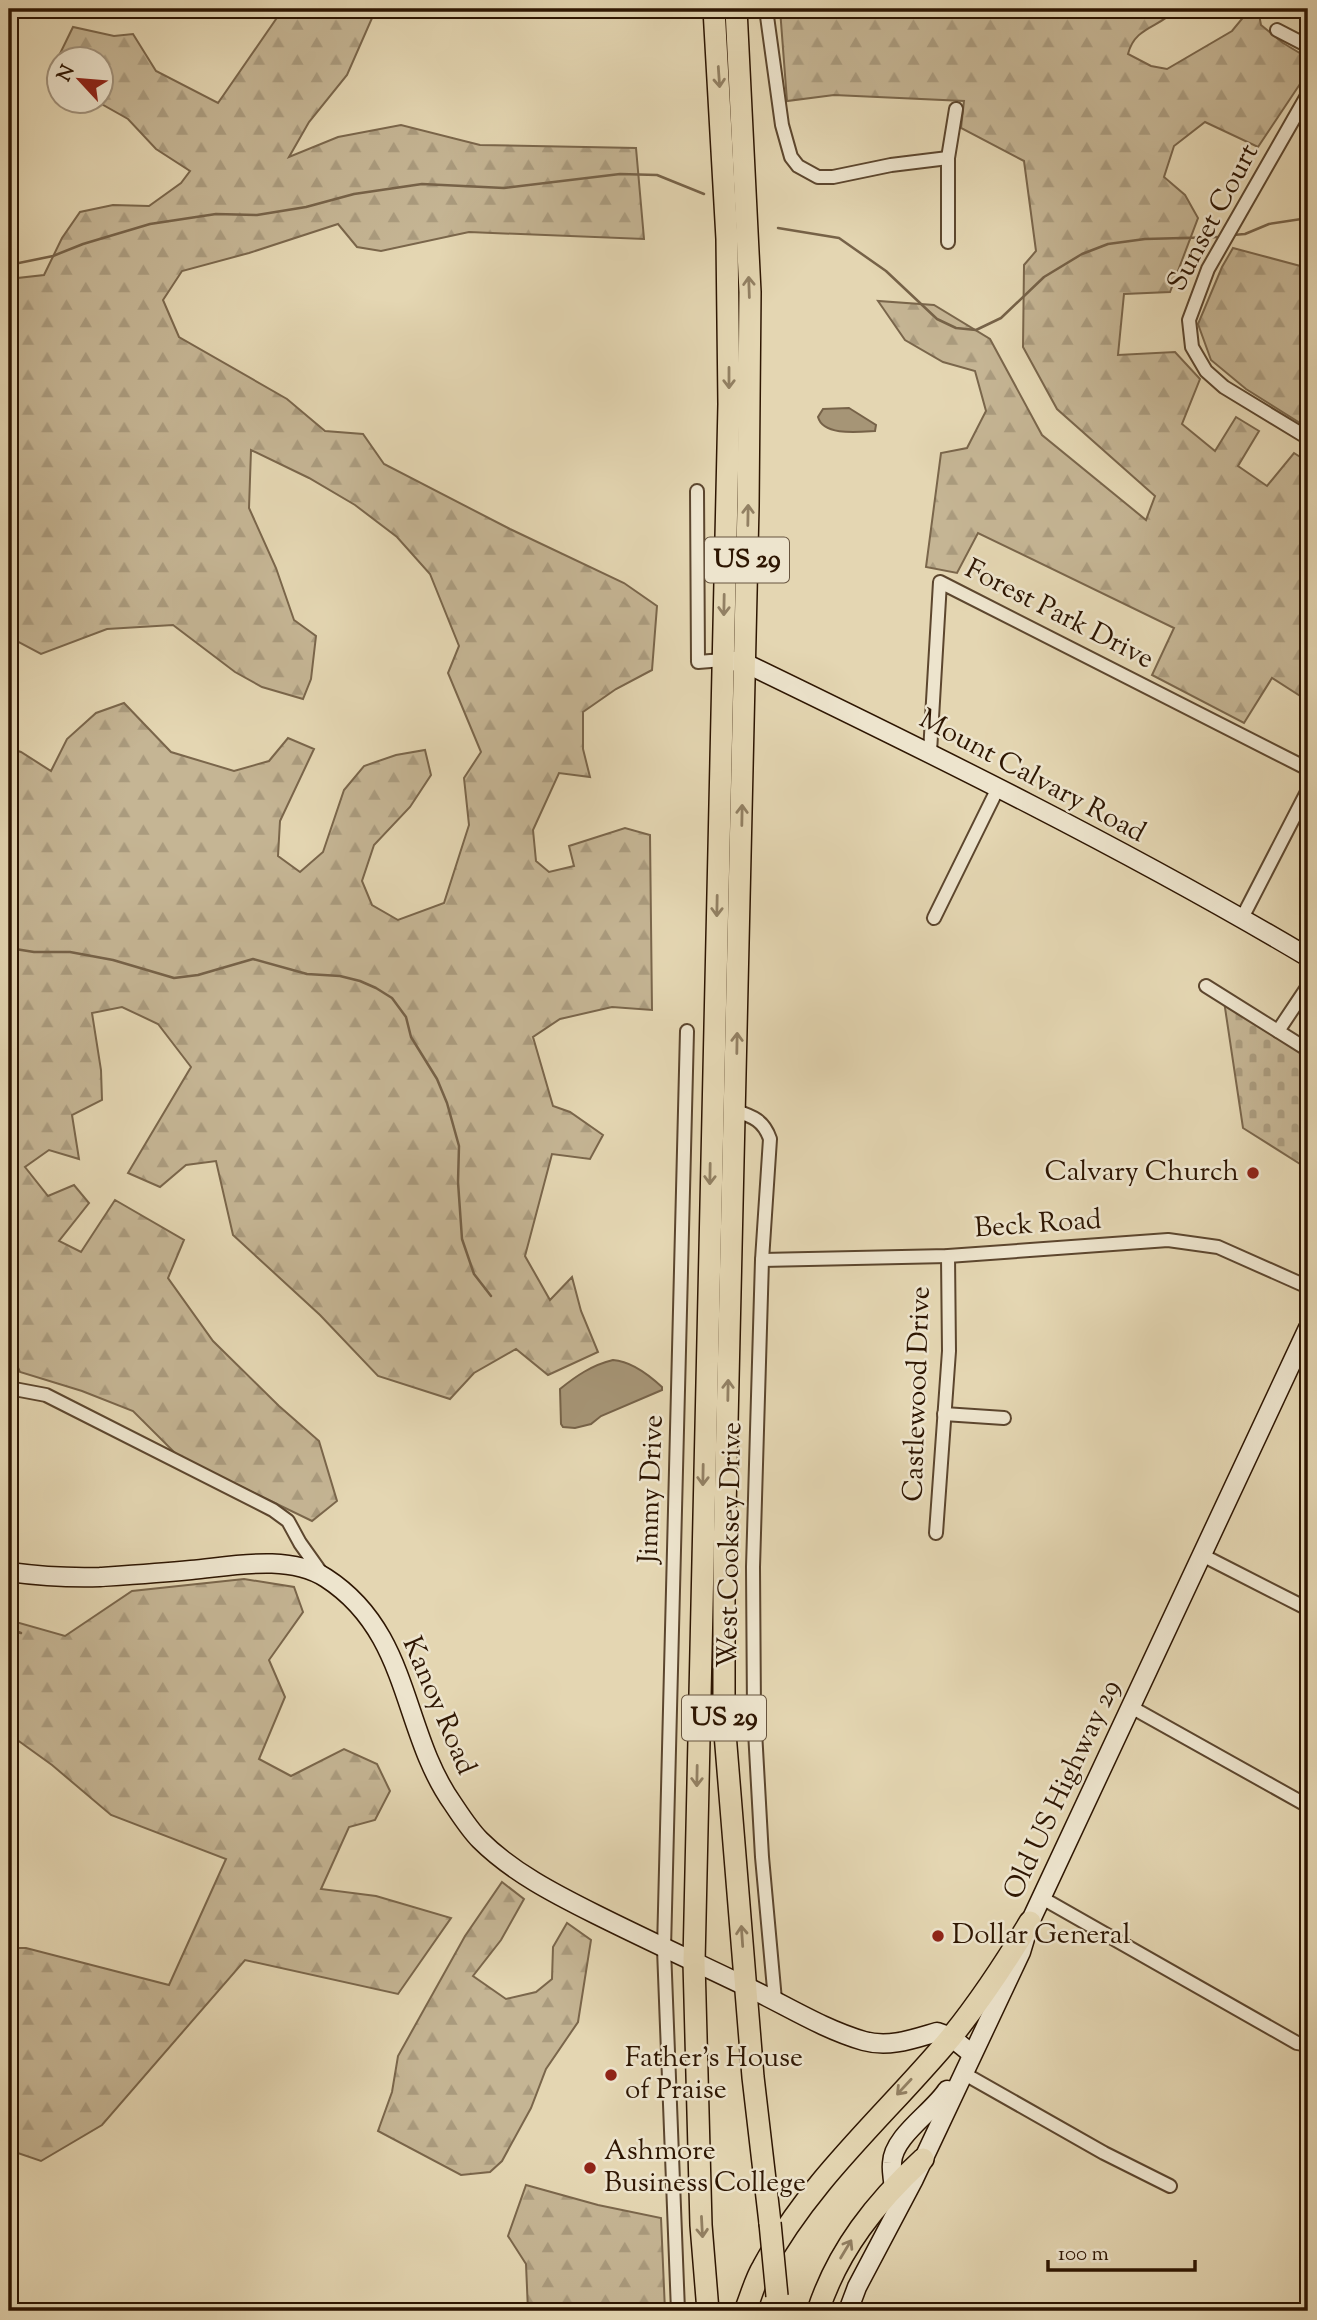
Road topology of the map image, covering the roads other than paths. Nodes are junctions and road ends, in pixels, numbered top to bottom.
1 (715, 9) edge
2 (736, 9) edge
3 (766, 9) edge
4 (1278, 30) dead end
5 (1308, 46) edge
6 (1308, 94) edge
7 (956, 109) dead end
8 (948, 158) junction
9 (948, 242) dead end
10 (1308, 438) edge
11 (696, 491) dead end
12 (723, 660) junction
13 (745, 663) junction
14 (930, 752) junction
15 (1308, 768) edge
16 (998, 788) junction
17 (1308, 790) edge
18 (934, 918) dead end
19 (1242, 918) junction
20 (1308, 957) edge
21 (1206, 986) dead end
22 (1308, 986) edge
23 (687, 1031) dead end
24 (1278, 1031) junction
25 (1308, 1050) edge
26 (686, 1101) junction
27 (712, 1106) junction
28 (735, 1111) junction
29 (948, 1256) junction
30 (762, 1260) junction
31 (1308, 1287) edge
32 (1308, 1328) edge
33 (9, 1388) edge
34 (944, 1414) junction
35 (1004, 1418) dead end
36 (936, 1533) dead end
37 (1202, 1555) junction
38 (9, 1572) edge
39 (324, 1577) junction
40 (1308, 1609) edge
41 (1131, 1707) junction
42 (1308, 1806) edge
43 (1042, 1898) junction
44 (1030, 1922) joint
45 (664, 1949) junction
46 (694, 1962) junction
47 (746, 1986) junction
48 (775, 2000) junction
49 (1308, 2045) edge
50 (961, 2046) junction
51 (963, 2073) junction
52 (923, 2159) junction
53 (894, 2186) junction
54 (1170, 2186) dead end
55 (896, 2213) junction
56 (777, 2304) edge
57 (678, 2311) edge
58 (708, 2311) edge
59 (745, 2311) edge
60 (818, 2311) edge
61 (848, 2311) edge

1 -> 12 highway, US 29
13 -> 2 highway, US 29
3 - 8 street
4 - 5 street
6 - 10 street, Sunset Court
7 - 8 street
8 - 9 street
11 - 12 street
12 - 13 street, Mount Calvary Road
12 -> 27 highway, US 29
13 - 14 street, Mount Calvary Road
28 -> 13 highway, US 29
14 - 15 street, Forest Park Drive
14 - 16 street, Mount Calvary Road
16 - 18 street
16 - 19 street, Mount Calvary Road
17 - 19 street
19 - 20 street, Mount Calvary Road
21 - 24 street
22 - 24 street
23 - 26 street, Jimmy Drive
24 - 25 street
26 - 27 street
26 - 45 street, Jimmy Drive
27 -> 46 highway, US 29
28 - 30 street, West Cooksey Drive
47 -> 28 highway, US 29
29 - 30 street, Beck Road
29 - 31 street, Beck Road
29 - 34 street, Castlewood Drive
30 - 48 street, West Cooksey Drive
32 - 37 street, Old US Highway 29
33 - 39 street
34 - 35 street
34 - 36 street, Castlewood Drive
37 - 40 street
37 - 41 street, Old US Highway 29
38 - 39 street, Kanoy Road
39 - 45 street, Kanoy Road
41 - 42 street
41 - 43 street, Old US Highway 29
43 - 44 street, Old US Highway 29
43 - 49 street
44 - 50 highway
45 - 46 street, Kanoy Road
45 - 57 street, Jimmy Drive
46 - 47 street, Kanoy Road
46 -> 58 highway, US 29
47 - 48 street, Kanoy Road
47 - 56 highway, US 29, bridge
48 - 50 street, Kanoy Road
50 - 51 street
50 - 53 street
50 -> 59 highway
51 - 52 street
51 - 54 street
52 - 53 highway
52 - 55 street
53 - 55 street
60 -> 53 highway
55 - 61 street

